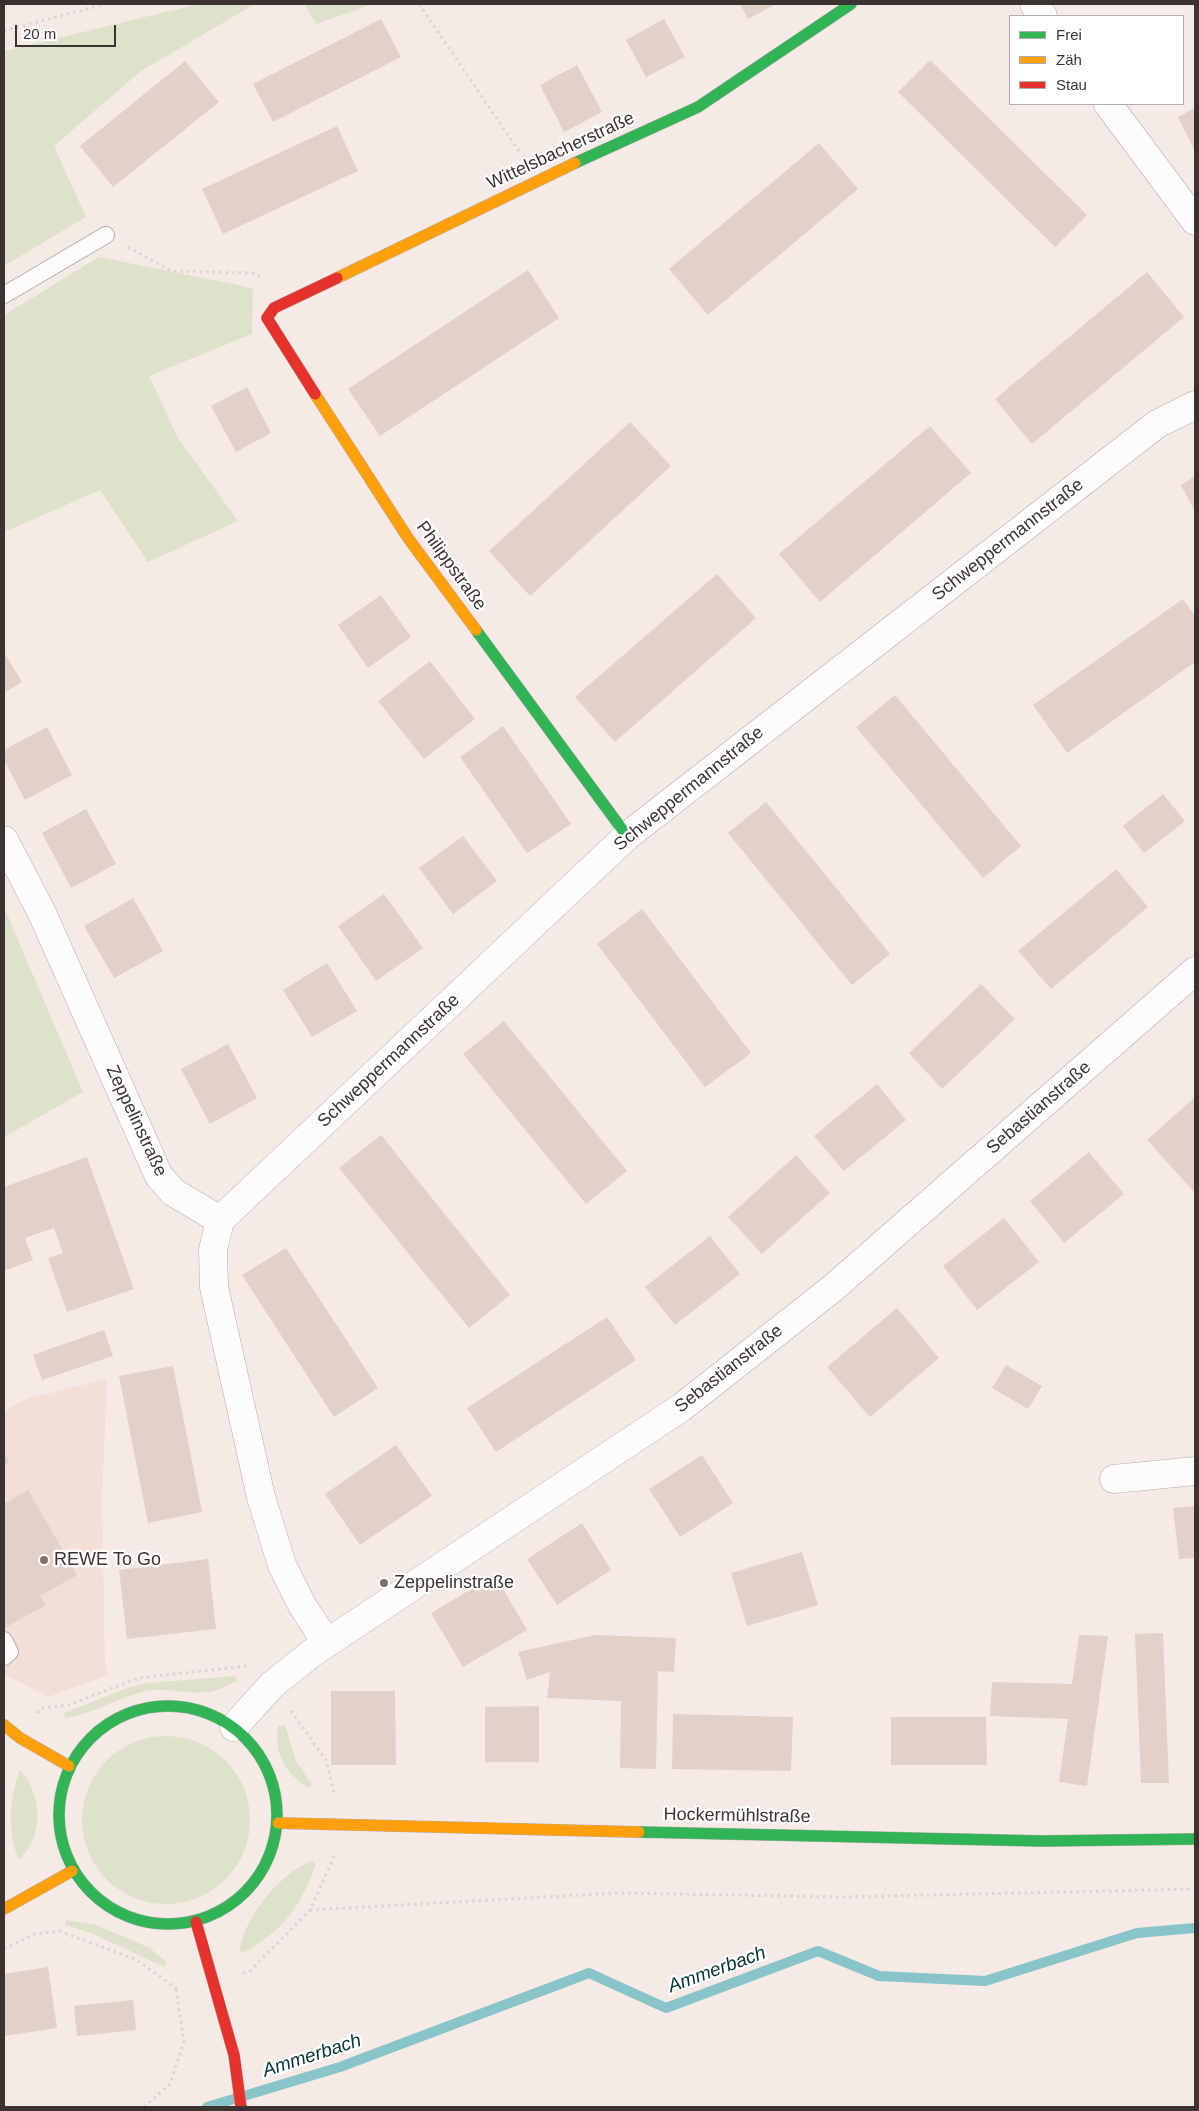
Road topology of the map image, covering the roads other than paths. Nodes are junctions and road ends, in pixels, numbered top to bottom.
1 (851, 4) edge
2 (1034, 4) edge
3 (1042, 15) edge
4 (1109, 105) edge
5 (1195, 221) edge
6 (106, 235) road end
7 (4, 295) edge
8 (274, 308) joint
9 (1195, 405) edge
10 (627, 836) junction
11 (4, 840) edge
12 (1195, 971) edge
13 (220, 1220) junction
14 (1195, 1471) edge
15 (1114, 1479) dead end
16 (4, 1640) edge
17 (327, 1643) junction
18 (4, 1657) edge
19 (4, 1724) edge
20 (234, 1728) junction
21 (69, 1766) junction
22 (278, 1823) junction
23 (1195, 1839) edge
24 (72, 1871) junction
25 (4, 1909) edge
26 (196, 1922) junction
27 (241, 2107) edge

1 - 8 main road, Wittelsbacherstraße
2 - 3 street
4 - 5 street
6 - 7 lane
8 - 10 main road, Philippstraße
9 - 10 street, Schweppermannstraße
10 - 13 street, Schweppermannstraße
11 - 13 street, Zeppelinstraße
12 - 17 street, Sebastianstraße
13 - 17 street
14 - 15 street
16 - 18 lane
17 - 20 street, Sebastianstraße
19 - 21 main road
20 - 21 main road
20 - 22 main road
21 - 24 main road
22 - 23 main road, Hockermühlstraße
22 - 26 main road
24 - 25 main road
24 - 26 main road
26 - 27 main road

